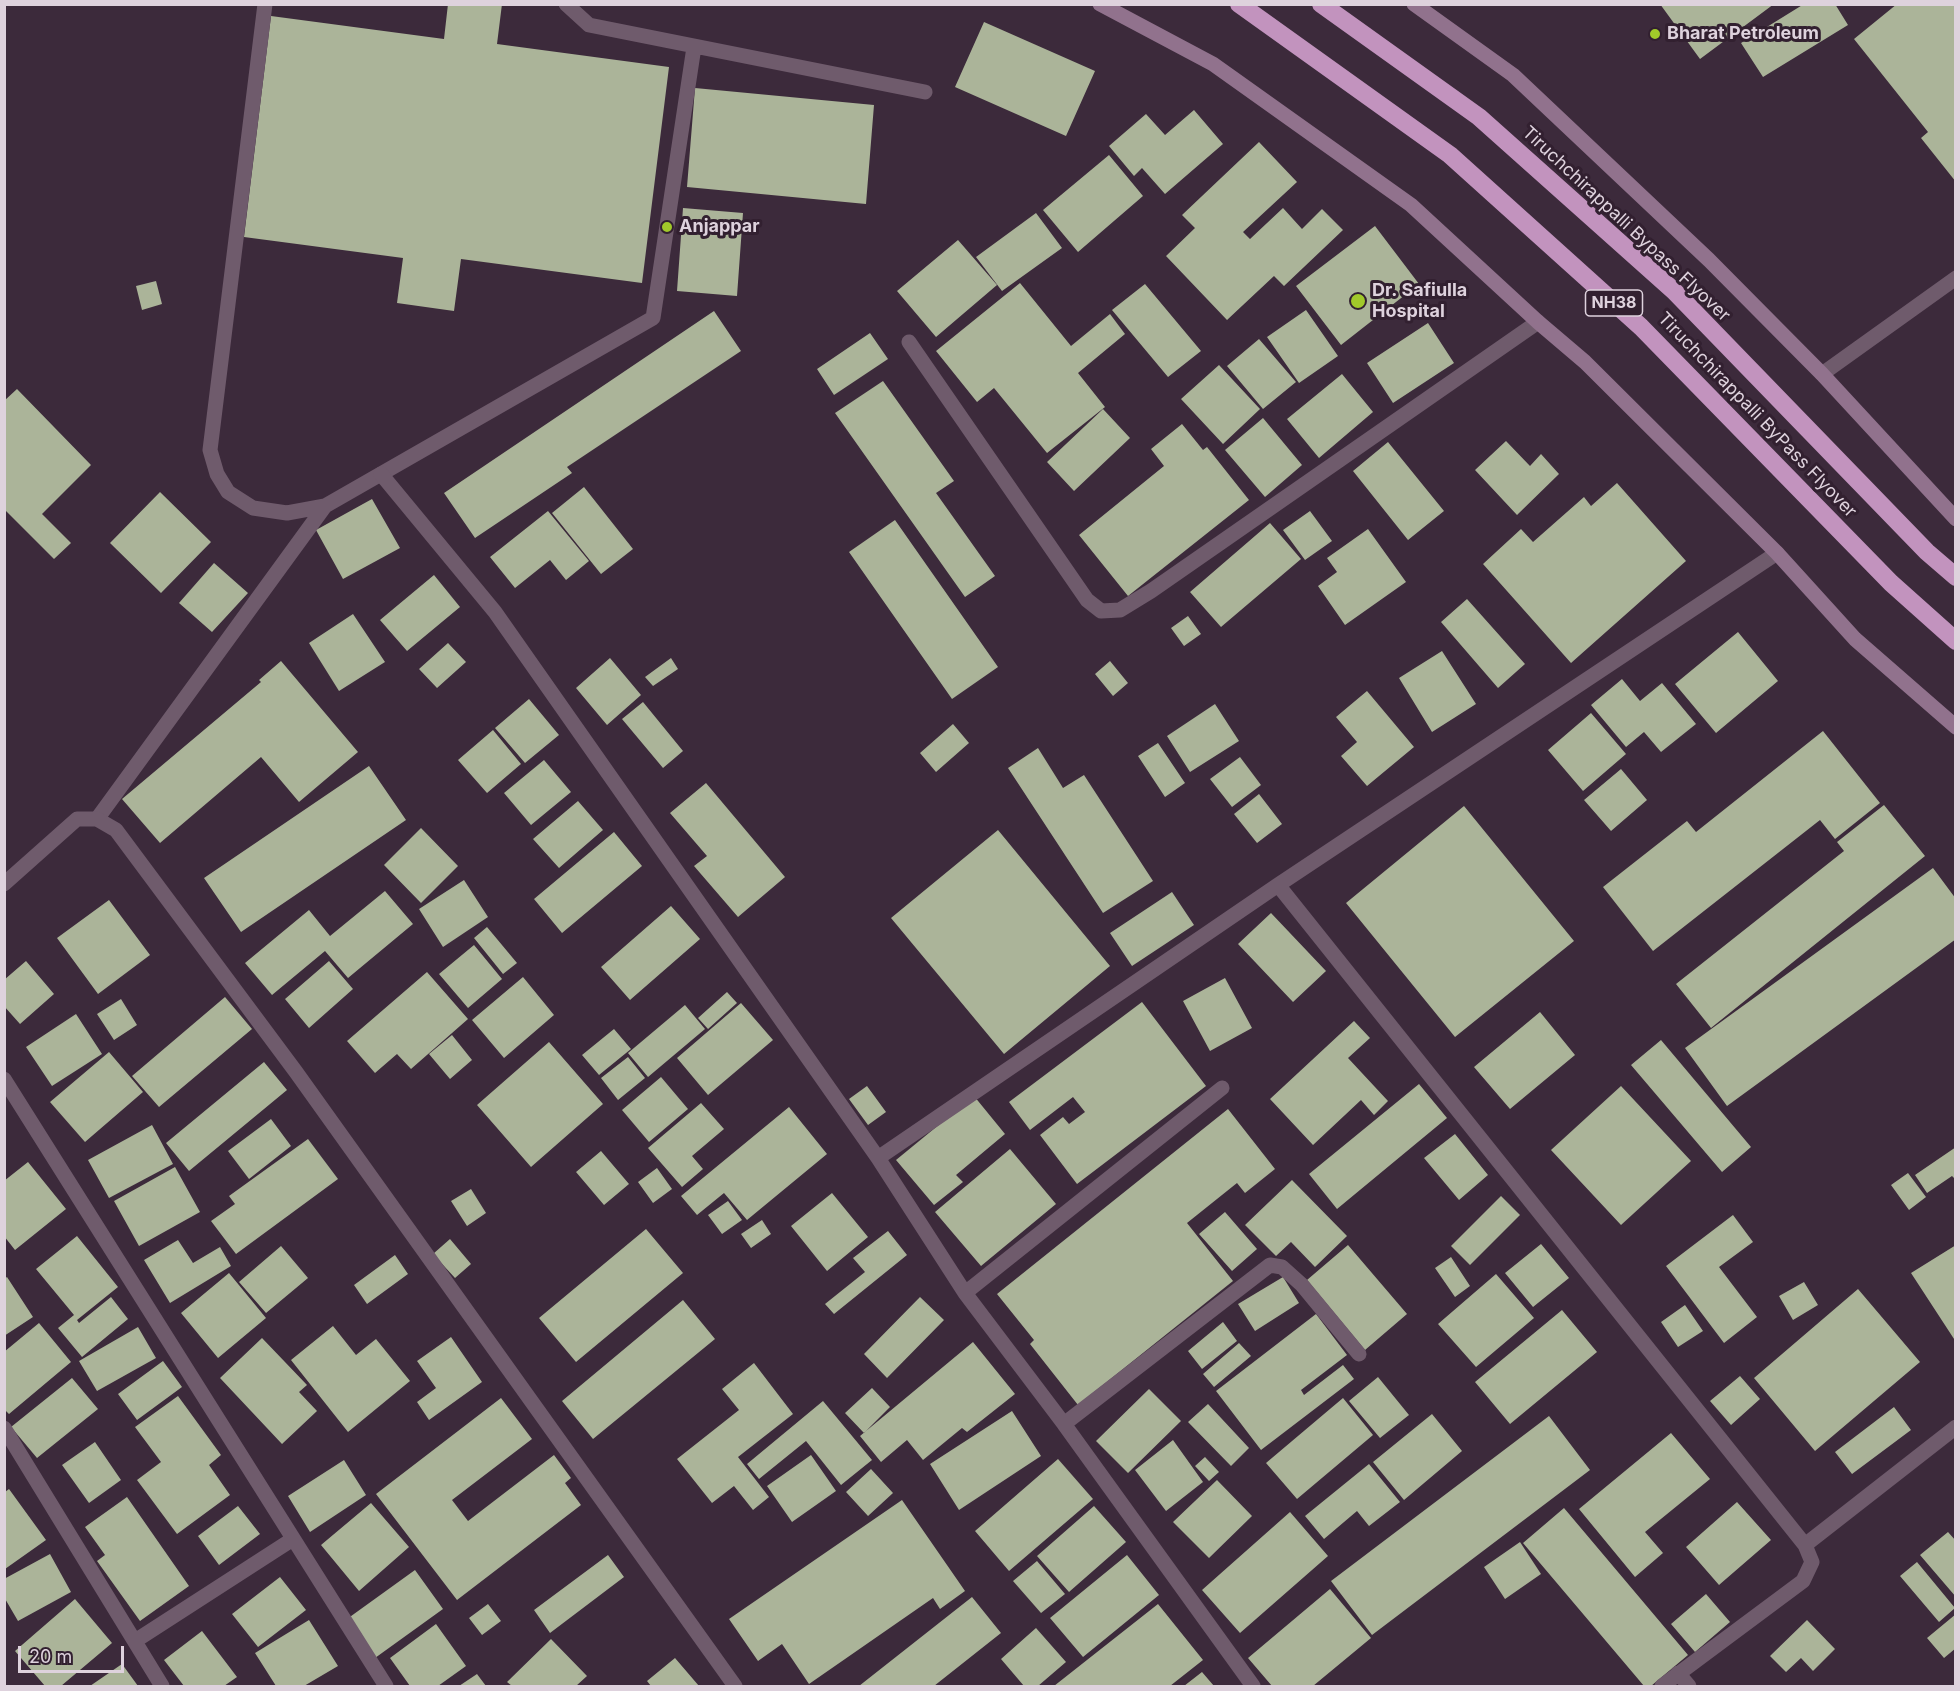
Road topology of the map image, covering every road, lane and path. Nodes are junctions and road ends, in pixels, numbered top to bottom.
1 (265, 4) edge
2 (566, 4) edge
3 (1100, 4) edge
4 (1239, 4) edge
5 (1321, 4) edge
6 (1414, 4) edge
7 (694, 46) junction
8 (925, 92) dead end
9 (1956, 278) edge
10 (1538, 322) junction
11 (909, 342) dead end
12 (1822, 374) junction
13 (381, 474) junction
14 (325, 506) junction
15 (1956, 519) edge
16 (1777, 553) junction
17 (1956, 577) edge
18 (1956, 641) edge
19 (1956, 727) edge
20 (97, 819) junction
21 (4, 885) edge
22 (1278, 885) junction
23 (4, 1079) edge
24 (1222, 1088) dead end
25 (878, 1158) junction
26 (965, 1293) junction
27 (1359, 1354) dead end
28 (1064, 1424) junction
29 (1956, 1427) edge
30 (4, 1428) edge
31 (293, 1539) junction
32 (1805, 1545) junction
33 (135, 1641) junction
34 (1678, 1673) junction
35 (162, 1686) edge
36 (386, 1686) edge
37 (735, 1686) edge
38 (1253, 1686) edge
39 (1662, 1686) edge
40 (1689, 1686) edge

1 - 14 street
2 - 7 street
3 - 10 street
4 - 18 highway, Tiruchchirappalli ByPass Flyover / NH38
5 - 17 highway, Tiruchchirappalli Bypass Flyover / NH38
6 - 12 street
7 - 8 street
7 - 13 street
9 - 12 street
10 - 11 street
10 - 16 street
12 - 15 street
13 - 14 street
13 - 25 street
14 - 20 street
16 - 19 street
16 - 22 street
20 - 21 street
20 - 37 street
22 - 25 street
22 - 32 street
23 - 31 street
24 - 26 street
25 - 26 street
26 - 28 street
27 - 28 street
28 - 38 street
29 - 32 street
30 - 33 street
31 - 33 street
31 - 36 street
32 - 34 street
33 - 35 street
34 - 39 street
34 - 40 street

